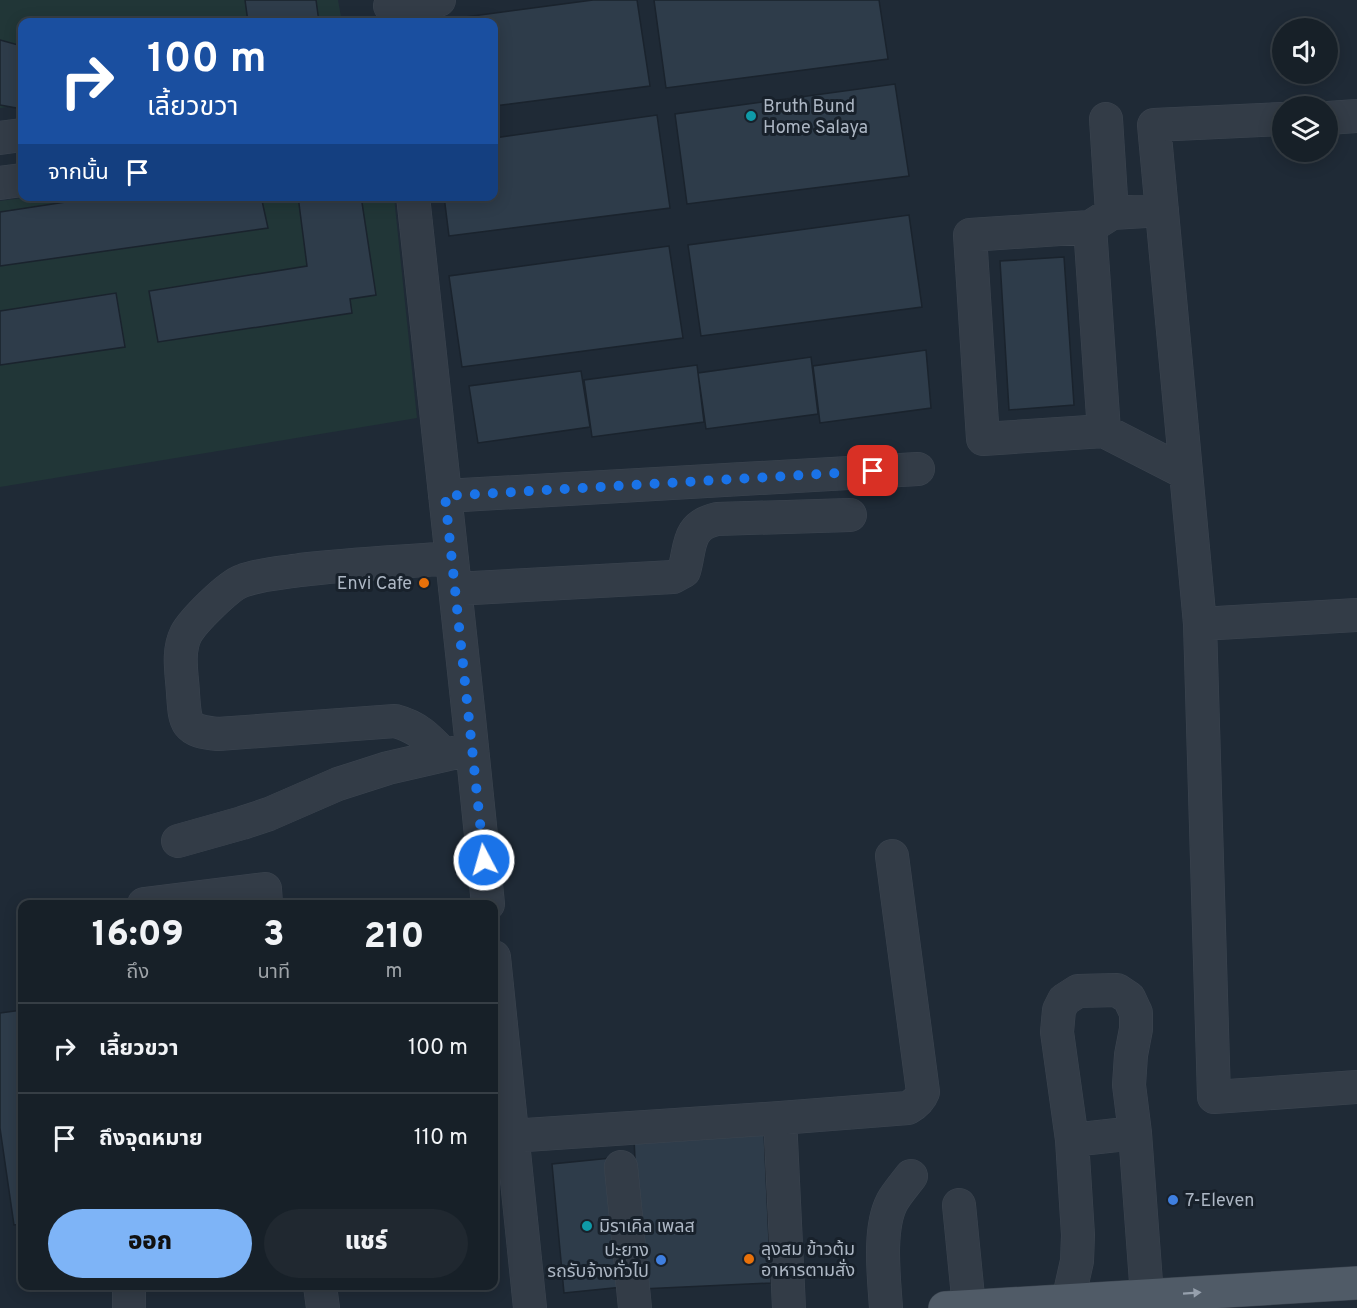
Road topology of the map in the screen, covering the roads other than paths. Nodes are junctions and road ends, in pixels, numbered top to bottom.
1 (439, 0) edge
2 (390, 9) edge
3 (1357, 116) edge
4 (1338, 117) edge
5 (1106, 119) dead end
6 (1272, 119) edge
7 (18, 136) edge
8 (0, 138) edge
9 (18, 181) edge
10 (0, 183) edge
11 (414, 201) edge
12 (1162, 210) junction
13 (1101, 220) junction
14 (1104, 431) junction
15 (918, 469) dead end
16 (1186, 473) junction
17 (445, 496) junction
18 (850, 515) dead end
19 (453, 574) junction
20 (1357, 615) edge
21 (1200, 624) junction
22 (458, 751) junction
23 (178, 841) dead end
24 (892, 856) dead end
25 (265, 897) edge
26 (213, 900) edge
27 (487, 900) edge
28 (498, 1019) edge
29 (1357, 1087) edge
30 (780, 1118) junction
31 (1135, 1133) junction
32 (511, 1136) junction
33 (1072, 1140) junction
34 (621, 1167) dead end
35 (911, 1176) dead end
36 (959, 1205) dead end
37 (1357, 1283) edge
38 (129, 1290) edge
39 (321, 1290) edge
40 (1068, 1301) junction
41 (1147, 1302) edge
42 (957, 1307) edge
43 (129, 1308) edge
44 (323, 1308) edge
45 (530, 1308) edge
46 (635, 1308) edge
47 (789, 1308) edge
48 (886, 1308) edge

1 - 2 street
3 - 4 street
5 - 13 street
6 - 12 street
7 - 8 street
9 - 10 street
11 - 17 street
12 - 13 street
12 - 16 street
13 - 14 street
13 - 14 street
14 - 16 street
15 - 17 street
16 - 21 street
17 - 19 street
18 - 19 street
19 - 22 street
19 - 22 street
20 - 21 street
21 - 29 street
22 - 23 street
22 - 27 street
24 - 30 street
25 - 26 street
28 - 32 street
30 - 32 street
30 - 47 street
31 - 33 street
31 - 33 street
31 - 41 street
32 - 45 street
33 - 40 street
34 - 46 street
35 - 48 street
36 - 42 street
41 -> 37 main road
38 - 43 street
39 - 44 street
40 - 41 main road
40 - 42 main road

